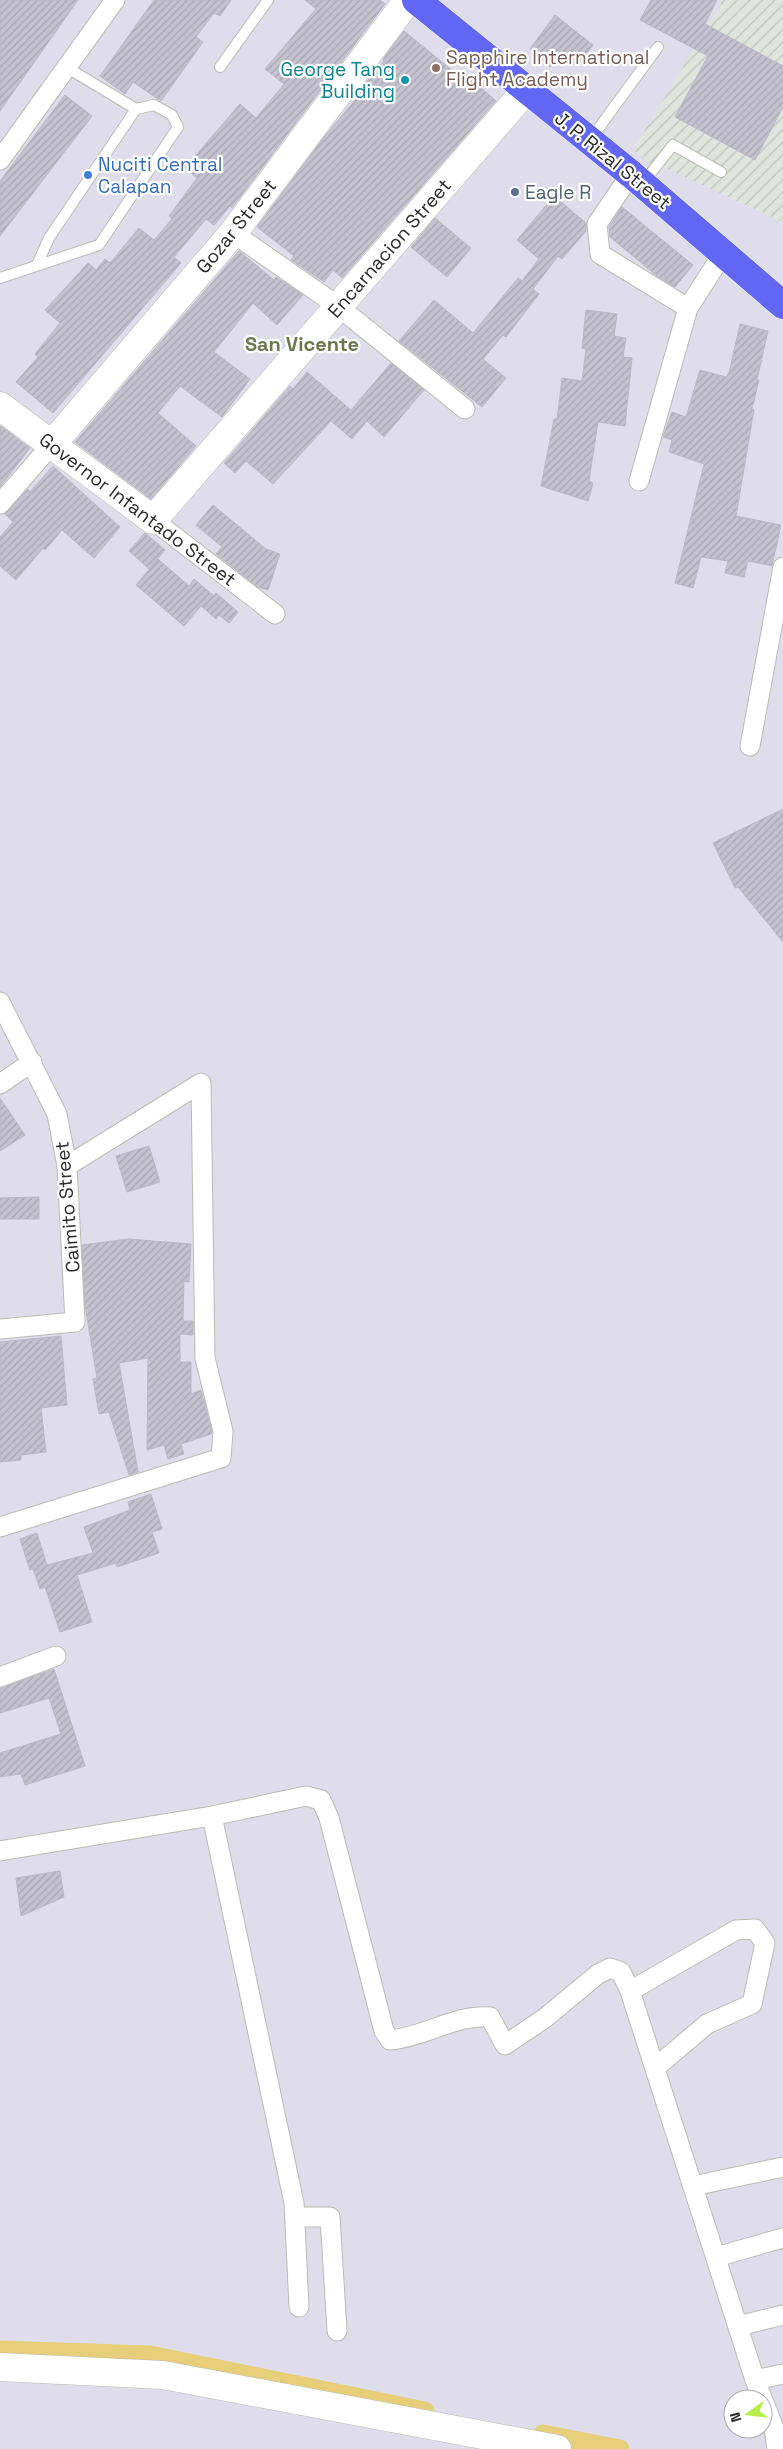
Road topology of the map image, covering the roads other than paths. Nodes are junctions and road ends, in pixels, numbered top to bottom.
1 (115, 0) edge
2 (268, 0) edge
3 (408, 0) edge
4 (416, 0) edge
5 (658, 47) dead end
6 (66, 67) junction
7 (220, 67) dead end
8 (527, 89) junction
9 (136, 108) junction
10 (590, 141) junction
11 (0, 160) edge
12 (721, 172) dead end
13 (636, 179) junction
14 (234, 233) junction
15 (724, 252) junction
16 (37, 265) junction
17 (0, 278) edge
18 (783, 305) edge
19 (339, 306) junction
20 (688, 308) junction
21 (0, 406) edge
22 (465, 409) dead end
23 (53, 444) junction
24 (639, 481) dead end
25 (0, 504) edge
26 (153, 520) junction
27 (783, 566) edge
28 (275, 614) dead end
29 (750, 746) dead end
30 (0, 1002) edge
31 (32, 1062) junction
32 (0, 1084) edge
33 (67, 1166) junction
34 (0, 1329) edge
35 (0, 1528) edge
36 (56, 1656) dead end
37 (0, 1677) edge
38 (212, 1816) junction
39 (0, 1851) edge
40 (630, 1991) junction
41 (655, 2068) junction
42 (783, 2167) edge
43 (693, 2186) junction
44 (295, 2217) junction
45 (783, 2238) edge
46 (716, 2257) junction
47 (299, 2307) dead end
48 (783, 2316) edge
49 (738, 2326) junction
50 (337, 2331) dead end
51 (0, 2367) edge
52 (783, 2374) edge
53 (755, 2380) junction
54 (557, 2449) edge
55 (777, 2449) edge

1 - 6 street
2 - 7 lane
3 - 14 street, Gozar Street
4 - 8 highway, J. P. Rizal Street
5 - 10 lane
6 - 9 lane
6 - 11 street
8 - 10 highway, J. P. Rizal Street
8 - 19 street, Encarnacion Street
9 - 16 lane
9 - 16 lane
10 - 13 highway, J. P. Rizal Street
12 - 13 lane
13 - 15 highway, J. P. Rizal Street
13 - 20 street
14 - 19 street
14 - 23 street, Gozar Street
15 - 18 highway, J. P. Rizal Street
15 - 20 street
16 - 17 lane
19 - 22 street
19 - 26 street, Encarnacion Street
20 - 24 street
21 - 23 street, Governor Infantado Street
23 - 25 street
23 - 26 street, Governor Infantado Street
26 - 28 street, Governor Infantado Street
27 - 29 street
30 - 31 street, Caimito Street
31 - 32 street
31 - 33 street, Caimito Street
33 - 34 street, Caimito Street
33 - 35 street
36 - 37 street
38 - 39 street
38 - 40 street
38 - 44 street
40 - 41 street
40 - 41 street
41 - 43 street
42 - 43 street
43 - 46 street
44 - 47 street
44 - 50 street
45 - 46 street
46 - 49 street
48 - 49 street
49 - 53 street
51 - 54 street
52 - 53 street
53 - 55 street

